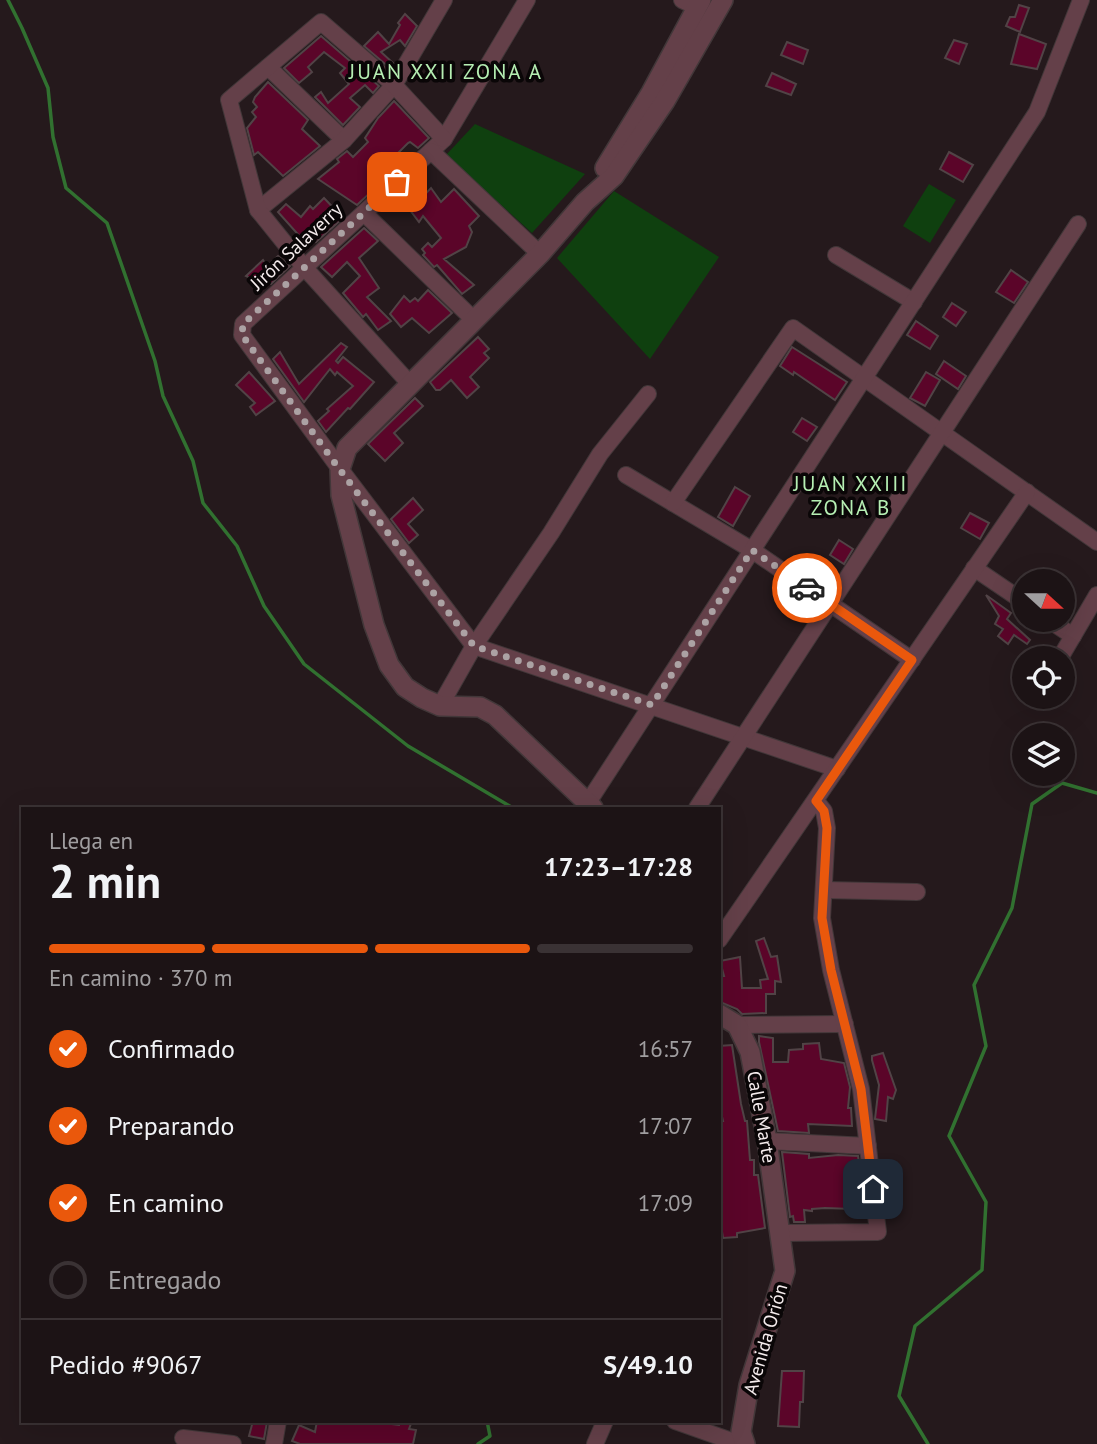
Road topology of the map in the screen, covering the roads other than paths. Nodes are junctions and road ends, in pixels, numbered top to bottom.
1 (444, 0) edge
2 (527, 0) edge
3 (723, 0) edge
4 (1081, 0) edge
5 (693, 2) edge
6 (268, 67) junction
7 (394, 85) junction
8 (444, 139) junction
9 (344, 140) junction
10 (431, 151) junction
11 (585, 202) junction
12 (258, 210) junction
13 (364, 213) junction
14 (1078, 224) dead end
15 (540, 254) junction
16 (836, 255) dead end
17 (304, 267) junction
18 (914, 302) junction
19 (474, 320) junction
20 (864, 377) junction
21 (411, 384) junction
22 (648, 394) dead end
23 (942, 432) junction
24 (340, 470) junction
25 (626, 475) dead end
26 (1027, 492) junction
27 (673, 503) junction
28 (1097, 542) edge
29 (752, 550) junction
30 (974, 568) junction
31 (1012, 594) edge
32 (1097, 595) edge
33 (830, 604) junction
34 (1067, 632) edge
35 (1073, 636) junction
36 (474, 646) junction
37 (1067, 646) edge
38 (912, 660) junction
39 (652, 705) junction
40 (440, 706) junction
41 (743, 738) junction
42 (837, 769) junction
43 (816, 801) junction
44 (590, 806) edge
45 (698, 807) edge
46 (824, 890) junction
47 (917, 892) dead end
48 (721, 937) edge
49 (721, 1015) edge
50 (845, 1024) junction
51 (737, 1025) junction
52 (767, 1141) junction
53 (868, 1146) junction
54 (780, 1233) junction
55 (278, 1423) edge
56 (604, 1423) edge
57 (681, 1423) edge
58 (694, 1427) junction
59 (183, 1438) dead end
60 (233, 1444) edge
61 (274, 1444) edge
62 (595, 1444) edge
63 (687, 1444) edge
64 (742, 1444) edge

1 - 7 street
2 - 8 street, Jirón Salaverry
3 - 11 street
4 - 18 street
5 - 11 street
6 - 7 street
6 - 9 street
6 - 12 street
7 - 8 street
7 - 9 street
8 - 10 street, Jirón Salaverry
9 - 12 street
10 - 13 street, Jirón Salaverry
10 - 15 street
11 - 15 street
12 - 17 street
13 - 17 street, Jirón Salaverry
13 - 19 street
14 - 23 street
15 - 19 street
16 - 18 street
17 - 21 street
17 - 24 street, Jirón Salaverry
18 - 20 street
19 - 21 street
20 - 23 street
20 - 27 street
20 - 29 street
21 - 24 street
22 - 36 street
23 - 26 street
23 - 33 street
24 - 36 street
24 - 40 street
25 - 27 street
26 - 28 street
26 - 30 street
27 - 29 street
29 - 33 street
29 - 39 street
30 - 31 street
30 - 38 street
32 - 35 street
33 - 38 street
33 - 41 street
34 - 35 street
35 - 37 street
36 - 39 street
36 - 40 street
38 - 42 street
39 - 41 street
39 - 44 street
40 - 44 street
41 - 42 street
41 - 45 street
42 - 43 street
43 - 46 street
43 - 48 street
46 - 47 street
46 - 50 street
49 - 51 street
50 - 51 street
50 - 53 street
51 - 52 street, Calle Marte
52 - 53 street
52 - 54 street, Calle Marte
53 - 54 street
54 - 64 street, Avenida Orión
55 - 61 street
56 - 62 street
57 - 58 street
58 - 63 street
58 - 64 street
59 - 60 street

